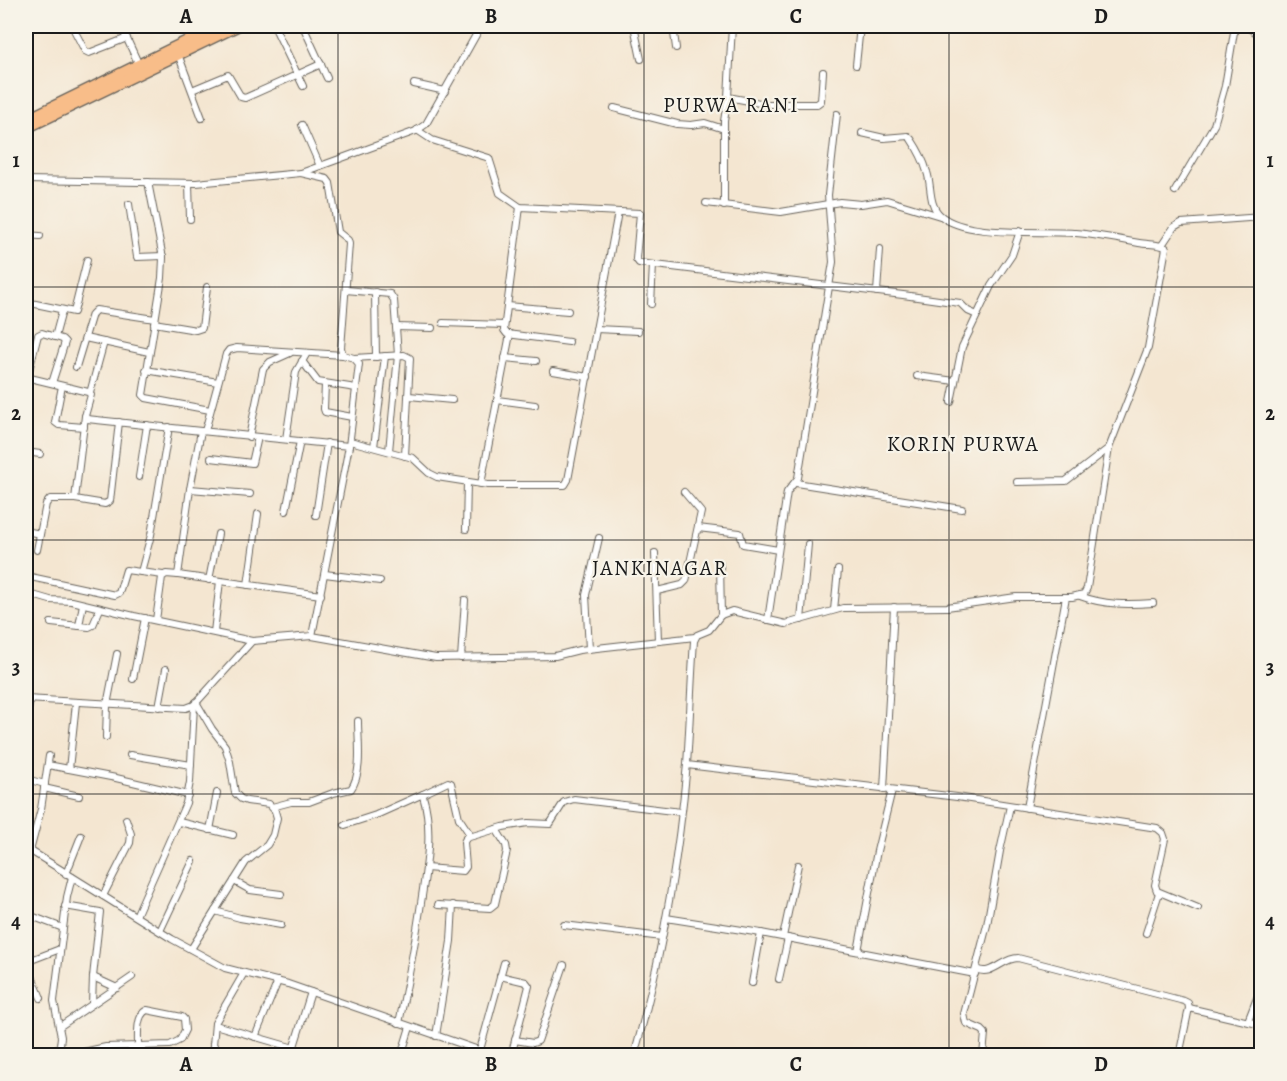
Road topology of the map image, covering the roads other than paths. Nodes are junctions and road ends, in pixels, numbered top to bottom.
1 (72, 26) edge
2 (121, 26) edge
3 (237, 26) edge
4 (274, 26) edge
5 (303, 26) edge
6 (482, 26) edge
7 (633, 26) edge
8 (673, 26) edge
9 (732, 26) edge
10 (860, 26) edge
11 (1235, 26) edge
12 (1247, 26) edge
13 (213, 29) edge
14 (1262, 35) edge
15 (127, 38) junction
16 (676, 48) dead end
17 (178, 54) junction
18 (641, 59) dead end
19 (321, 64) junction
20 (139, 65) junction
21 (856, 65) dead end
22 (823, 72) dead end
23 (298, 74) junction
24 (327, 78) dead end
25 (414, 84) dead end
26 (303, 86) dead end
27 (192, 90) junction
28 (445, 91) junction
29 (728, 97) junction
30 (614, 108) dead end
31 (837, 114) dead end
32 (202, 118) dead end
33 (26, 120) edge
34 (302, 125) dead end
35 (26, 128) edge
36 (724, 129) junction
37 (417, 130) junction
38 (862, 133) dead end
39 (320, 166) junction
40 (301, 173) junction
41 (26, 180) edge
42 (148, 182) junction
43 (189, 183) junction
44 (1175, 191) dead end
45 (706, 203) dead end
46 (129, 204) dead end
47 (828, 204) junction
48 (724, 206) junction
49 (520, 207) junction
50 (618, 212) junction
51 (1262, 217) edge
52 (944, 218) junction
53 (190, 219) dead end
54 (1020, 231) junction
55 (28, 235) edge
56 (40, 236) dead end
57 (1163, 244) junction
58 (880, 249) dead end
59 (26, 254) edge
60 (163, 256) junction
61 (87, 260) dead end
62 (653, 265) junction
63 (830, 286) junction
64 (207, 287) dead end
65 (346, 290) junction
66 (375, 292) junction
67 (877, 292) junction
68 (26, 302) edge
69 (651, 304) dead end
70 (507, 306) junction
71 (62, 311) junction
72 (568, 311) dead end
73 (977, 315) junction
74 (154, 321) junction
75 (443, 323) dead end
76 (504, 326) junction
77 (396, 327) junction
78 (432, 328) dead end
79 (596, 329) junction
80 (638, 331) dead end
81 (510, 334) junction
82 (55, 337) junction
83 (85, 338) junction
84 (104, 342) junction
85 (569, 342) dead end
86 (149, 352) junction
87 (293, 352) junction
88 (307, 352) junction
89 (344, 355) junction
90 (398, 355) junction
91 (385, 356) junction
92 (376, 357) junction
93 (354, 358) junction
94 (506, 358) junction
95 (302, 361) junction
96 (536, 361) dead end
97 (76, 367) dead end
98 (146, 370) junction
99 (553, 372) dead end
100 (917, 376) dead end
101 (588, 377) junction
102 (26, 378) edge
103 (955, 381) junction
104 (218, 382) junction
105 (52, 383) junction
106 (325, 384) junction
107 (62, 386) junction
108 (356, 388) junction
109 (90, 393) junction
110 (409, 396) junction
111 (498, 399) junction
112 (452, 400) dead end
113 (951, 402) dead end
114 (535, 405) dead end
115 (210, 410) junction
116 (85, 416) junction
117 (352, 417) junction
118 (119, 422) junction
119 (147, 425) junction
120 (84, 427) junction
121 (168, 428) junction
122 (203, 431) junction
123 (258, 436) junction
124 (249, 437) junction
125 (286, 439) junction
126 (300, 441) junction
127 (327, 443) junction
128 (350, 443) junction
129 (374, 447) junction
130 (1110, 448) junction
131 (26, 452) edge
132 (389, 452) junction
133 (40, 454) dead end
134 (405, 456) junction
135 (212, 458) dead end
136 (139, 477) dead end
137 (467, 482) junction
138 (1017, 482) dead end
139 (796, 483) junction
140 (481, 484) junction
141 (190, 489) junction
142 (684, 492) dead end
143 (250, 494) dead end
144 (75, 500) junction
145 (962, 510) dead end
146 (286, 511) dead end
147 (258, 514) dead end
148 (316, 514) dead end
149 (466, 528) dead end
150 (698, 528) junction
151 (26, 531) edge
152 (40, 534) junction
153 (218, 534) dead end
154 (599, 538) dead end
155 (808, 544) dead end
156 (37, 550) dead end
157 (778, 550) junction
158 (655, 553) dead end
159 (720, 564) dead end
160 (838, 570) dead end
161 (141, 572) junction
162 (325, 574) junction
163 (163, 575) junction
164 (178, 575) junction
165 (26, 576) edge
166 (209, 580) junction
167 (220, 581) junction
168 (380, 581) dead end
169 (248, 585) junction
170 (657, 591) junction
171 (26, 593) edge
172 (321, 595) junction
173 (1080, 596) junction
174 (1066, 597) junction
175 (465, 600) dead end
176 (1153, 603) dead end
177 (83, 604) junction
178 (894, 607) junction
179 (100, 609) junction
180 (834, 610) junction
181 (721, 615) junction
182 (145, 618) junction
183 (156, 620) junction
184 (768, 620) junction
185 (801, 620) junction
186 (51, 623) dead end
187 (79, 626) junction
188 (214, 633) junction
189 (312, 636) junction
190 (696, 637) junction
191 (252, 641) junction
192 (658, 641) junction
193 (588, 649) junction
194 (117, 654) dead end
195 (461, 658) junction
196 (166, 669) dead end
197 (133, 679) dead end
198 (28, 699) edge
199 (76, 703) junction
200 (195, 703) junction
201 (107, 705) junction
202 (159, 707) junction
203 (358, 721) dead end
204 (26, 722) edge
205 (106, 737) dead end
206 (129, 754) dead end
207 (49, 756) dead end
208 (48, 765) junction
209 (191, 765) junction
210 (687, 765) junction
211 (69, 769) junction
212 (26, 779) edge
213 (44, 786) junction
214 (884, 789) junction
215 (892, 790) junction
216 (217, 793) dead end
217 (423, 794) junction
218 (188, 795) junction
219 (79, 796) dead end
220 (1010, 806) junction
221 (272, 807) junction
222 (1027, 808) junction
223 (681, 812) junction
224 (126, 819) dead end
225 (179, 822) junction
226 (345, 825) dead end
227 (496, 829) junction
228 (210, 830) junction
229 (233, 835) dead end
230 (81, 836) dead end
231 (466, 838) junction
232 (28, 850) edge
233 (193, 861) dead end
234 (798, 865) dead end
235 (426, 868) junction
236 (69, 875) junction
237 (234, 881) junction
238 (1159, 893) junction
239 (281, 894) dead end
240 (103, 896) junction
241 (438, 905) dead end
242 (66, 906) junction
243 (453, 906) junction
244 (1198, 908) dead end
245 (215, 910) junction
246 (26, 914) edge
247 (136, 916) junction
248 (666, 918) junction
249 (281, 925) dead end
250 (564, 925) dead end
251 (63, 928) junction
252 (160, 931) junction
253 (761, 933) junction
254 (1146, 933) dead end
255 (662, 937) junction
256 (786, 938) junction
257 (191, 949) junction
258 (60, 950) junction
259 (858, 951) junction
260 (26, 962) edge
261 (504, 963) dead end
262 (564, 965) dead end
263 (976, 971) junction
264 (244, 973) junction
265 (500, 976) junction
266 (93, 977) junction
267 (132, 977) dead end
268 (779, 979) dead end
269 (278, 981) junction
270 (752, 983) dead end
271 (117, 988) junction
272 (310, 992) junction
273 (41, 998) dead end
274 (1257, 998) dead end
275 (92, 1004) junction
276 (1189, 1008) junction
277 (1248, 1021) junction
278 (399, 1023) junction
279 (215, 1025) junction
280 (1262, 1025) edge
281 (59, 1027) junction
282 (410, 1027) junction
283 (436, 1036) junction
284 (255, 1037) junction
285 (515, 1040) junction
286 (213, 1044) junction
287 (138, 1046) junction
288 (294, 1048) junction
289 (480, 1050) junction
290 (53, 1054) edge
291 (138, 1056) edge
292 (212, 1056) edge
293 (220, 1056) edge
294 (291, 1056) edge
295 (401, 1056) edge
296 (496, 1056) edge
297 (511, 1056) edge
298 (634, 1056) edge
299 (983, 1056) edge
300 (1179, 1056) edge

1 - 15 street
2 - 15 street
3 - 13 highway
4 - 23 street
5 - 19 street
6 - 28 street
7 - 18 street
8 - 16 street
9 - 29 street
10 - 21 street
11 - 44 street
12 - 14 street
13 - 17 highway
13 - 20 highway
15 - 20 street
17 - 27 street
17 - 35 highway
19 - 23 street
19 - 24 street
20 - 33 highway
22 - 29 street
23 - 26 street
23 - 27 street
25 - 28 street
27 - 32 street
28 - 37 street
29 - 36 street
30 - 36 street
31 - 47 street
34 - 39 street
36 - 48 street
37 - 39 street
37 - 49 street
38 - 52 street
39 - 40 street
40 - 43 street
40 - 65 street
41 - 42 street
42 - 43 street
42 - 60 street
43 - 53 street
45 - 48 street
46 - 60 street
47 - 48 street
47 - 52 street
47 - 63 street
49 - 50 street
49 - 70 street
50 - 62 street
50 - 79 street
51 - 57 street
52 - 54 street
54 - 57 street
54 - 73 street
55 - 56 street
55 - 59 street
57 - 130 street
58 - 67 street
60 - 74 street
61 - 71 street
62 - 63 street
62 - 69 street
63 - 67 street
63 - 139 street
64 - 74 street
65 - 66 street
65 - 89 street
66 - 77 street
66 - 92 street
67 - 73 street
68 - 71 street
70 - 72 street
70 - 76 street
71 - 82 street
73 - 103 street
74 - 83 street
74 - 86 street
75 - 76 street
76 - 81 street
77 - 78 street
77 - 90 street
79 - 80 street
79 - 101 street
81 - 85 street
81 - 94 street
82 - 102 street
82 - 105 street
83 - 84 street
83 - 97 street
84 - 86 street
84 - 109 street
86 - 98 street
87 - 88 street
87 - 104 street
87 - 124 street
88 - 89 street
88 - 95 street
89 - 93 street
90 - 91 street
90 - 110 street
90 - 132 street
91 - 92 street
91 - 129 street
92 - 93 street
93 - 108 street
94 - 96 street
94 - 111 street
95 - 106 street
95 - 125 street
98 - 104 street
98 - 115 street
99 - 101 street
100 - 103 street
101 - 140 street
102 - 105 street
103 - 113 street
104 - 115 street
105 - 107 street
106 - 108 street
106 - 117 street
107 - 109 street
107 - 120 street
108 - 117 street
109 - 116 street
110 - 112 street
110 - 134 street
111 - 114 street
111 - 140 street
115 - 122 street
116 - 118 street
116 - 120 street
117 - 128 street
118 - 119 street
118 - 144 street
119 - 121 street
119 - 136 street
120 - 144 street
121 - 122 street
121 - 161 street
122 - 124 street
122 - 141 street
123 - 124 street
123 - 125 street
123 - 135 street
125 - 126 street
126 - 127 street
126 - 146 street
127 - 128 street
127 - 148 street
128 - 129 street
128 - 162 street
129 - 132 street
130 - 138 street
130 - 173 street
131 - 133 street
132 - 134 street
134 - 137 street
137 - 140 street
137 - 149 street
139 - 145 street
139 - 157 street
141 - 143 street
141 - 164 street
142 - 150 street
144 - 152 street
147 - 169 street
150 - 157 street
150 - 170 street
151 - 152 street
152 - 156 street
153 - 166 street
154 - 193 street
155 - 185 street
157 - 184 street
158 - 170 street
159 - 181 street
160 - 180 street
161 - 163 street
161 - 165 street
162 - 168 street
162 - 172 street
163 - 164 street
163 - 183 street
164 - 166 street
166 - 167 street
167 - 169 street
167 - 188 street
169 - 172 street
170 - 192 street
171 - 177 street
172 - 189 street
173 - 174 street
173 - 176 street
174 - 178 street
174 - 222 street
175 - 195 street
177 - 179 street
177 - 187 street
178 - 180 street
178 - 214 street
179 - 182 street
179 - 187 street
180 - 185 street
181 - 184 street
181 - 190 street
182 - 183 street
182 - 197 street
183 - 188 street
184 - 185 street
186 - 187 street
188 - 191 street
189 - 191 street
189 - 195 street
190 - 192 street
190 - 210 street
191 - 200 street
192 - 193 street
193 - 195 street
194 - 201 street
196 - 202 street
198 - 199 street
198 - 204 street
199 - 201 street
199 - 211 street
200 - 202 street
200 - 209 street
200 - 221 street
201 - 202 street
201 - 205 street
203 - 221 street
206 - 209 street
207 - 208 street
208 - 211 street
208 - 213 street
209 - 218 street
210 - 214 street
210 - 223 street
211 - 218 street
212 - 213 street
213 - 219 street
213 - 232 street
214 - 215 street
215 - 220 street
215 - 259 street
216 - 228 street
217 - 226 street
217 - 231 street
217 - 235 street
218 - 225 street
220 - 222 street
220 - 263 street
221 - 237 street
222 - 238 street
223 - 227 street
223 - 248 street
224 - 240 street
225 - 228 street
225 - 247 street
227 - 231 street
227 - 243 street
228 - 229 street
230 - 236 street
231 - 235 street
232 - 236 street
233 - 252 street
234 - 256 street
235 - 278 street
236 - 240 street
236 - 242 street
237 - 239 street
237 - 245 street
238 - 244 street
238 - 254 street
240 - 247 street
241 - 243 street
242 - 251 street
242 - 266 street
243 - 283 street
245 - 249 street
245 - 257 street
246 - 251 street
247 - 252 street
248 - 253 street
248 - 255 street
250 - 255 street
251 - 258 street
252 - 257 street
253 - 256 street
253 - 270 street
255 - 298 street
256 - 259 street
256 - 268 street
257 - 264 street
258 - 260 street
258 - 281 street
259 - 263 street
260 - 273 street
261 - 265 street
262 - 285 street
263 - 276 street
263 - 299 street
264 - 269 street
264 - 279 street
265 - 285 street
265 - 289 street
266 - 271 street
266 - 275 street
267 - 271 street
269 - 272 street
269 - 284 street
271 - 275 street
272 - 278 street
272 - 288 street
274 - 277 street
275 - 281 street
276 - 277 street
276 - 300 street
277 - 280 street
278 - 282 street
279 - 284 street
279 - 286 street
281 - 290 street
282 - 283 street
282 - 295 street
283 - 289 street
284 - 288 street
285 - 297 street
286 - 292 street
286 - 293 street
287 - 287 street
287 - 290 street
287 - 291 street
288 - 294 street
289 - 296 street

